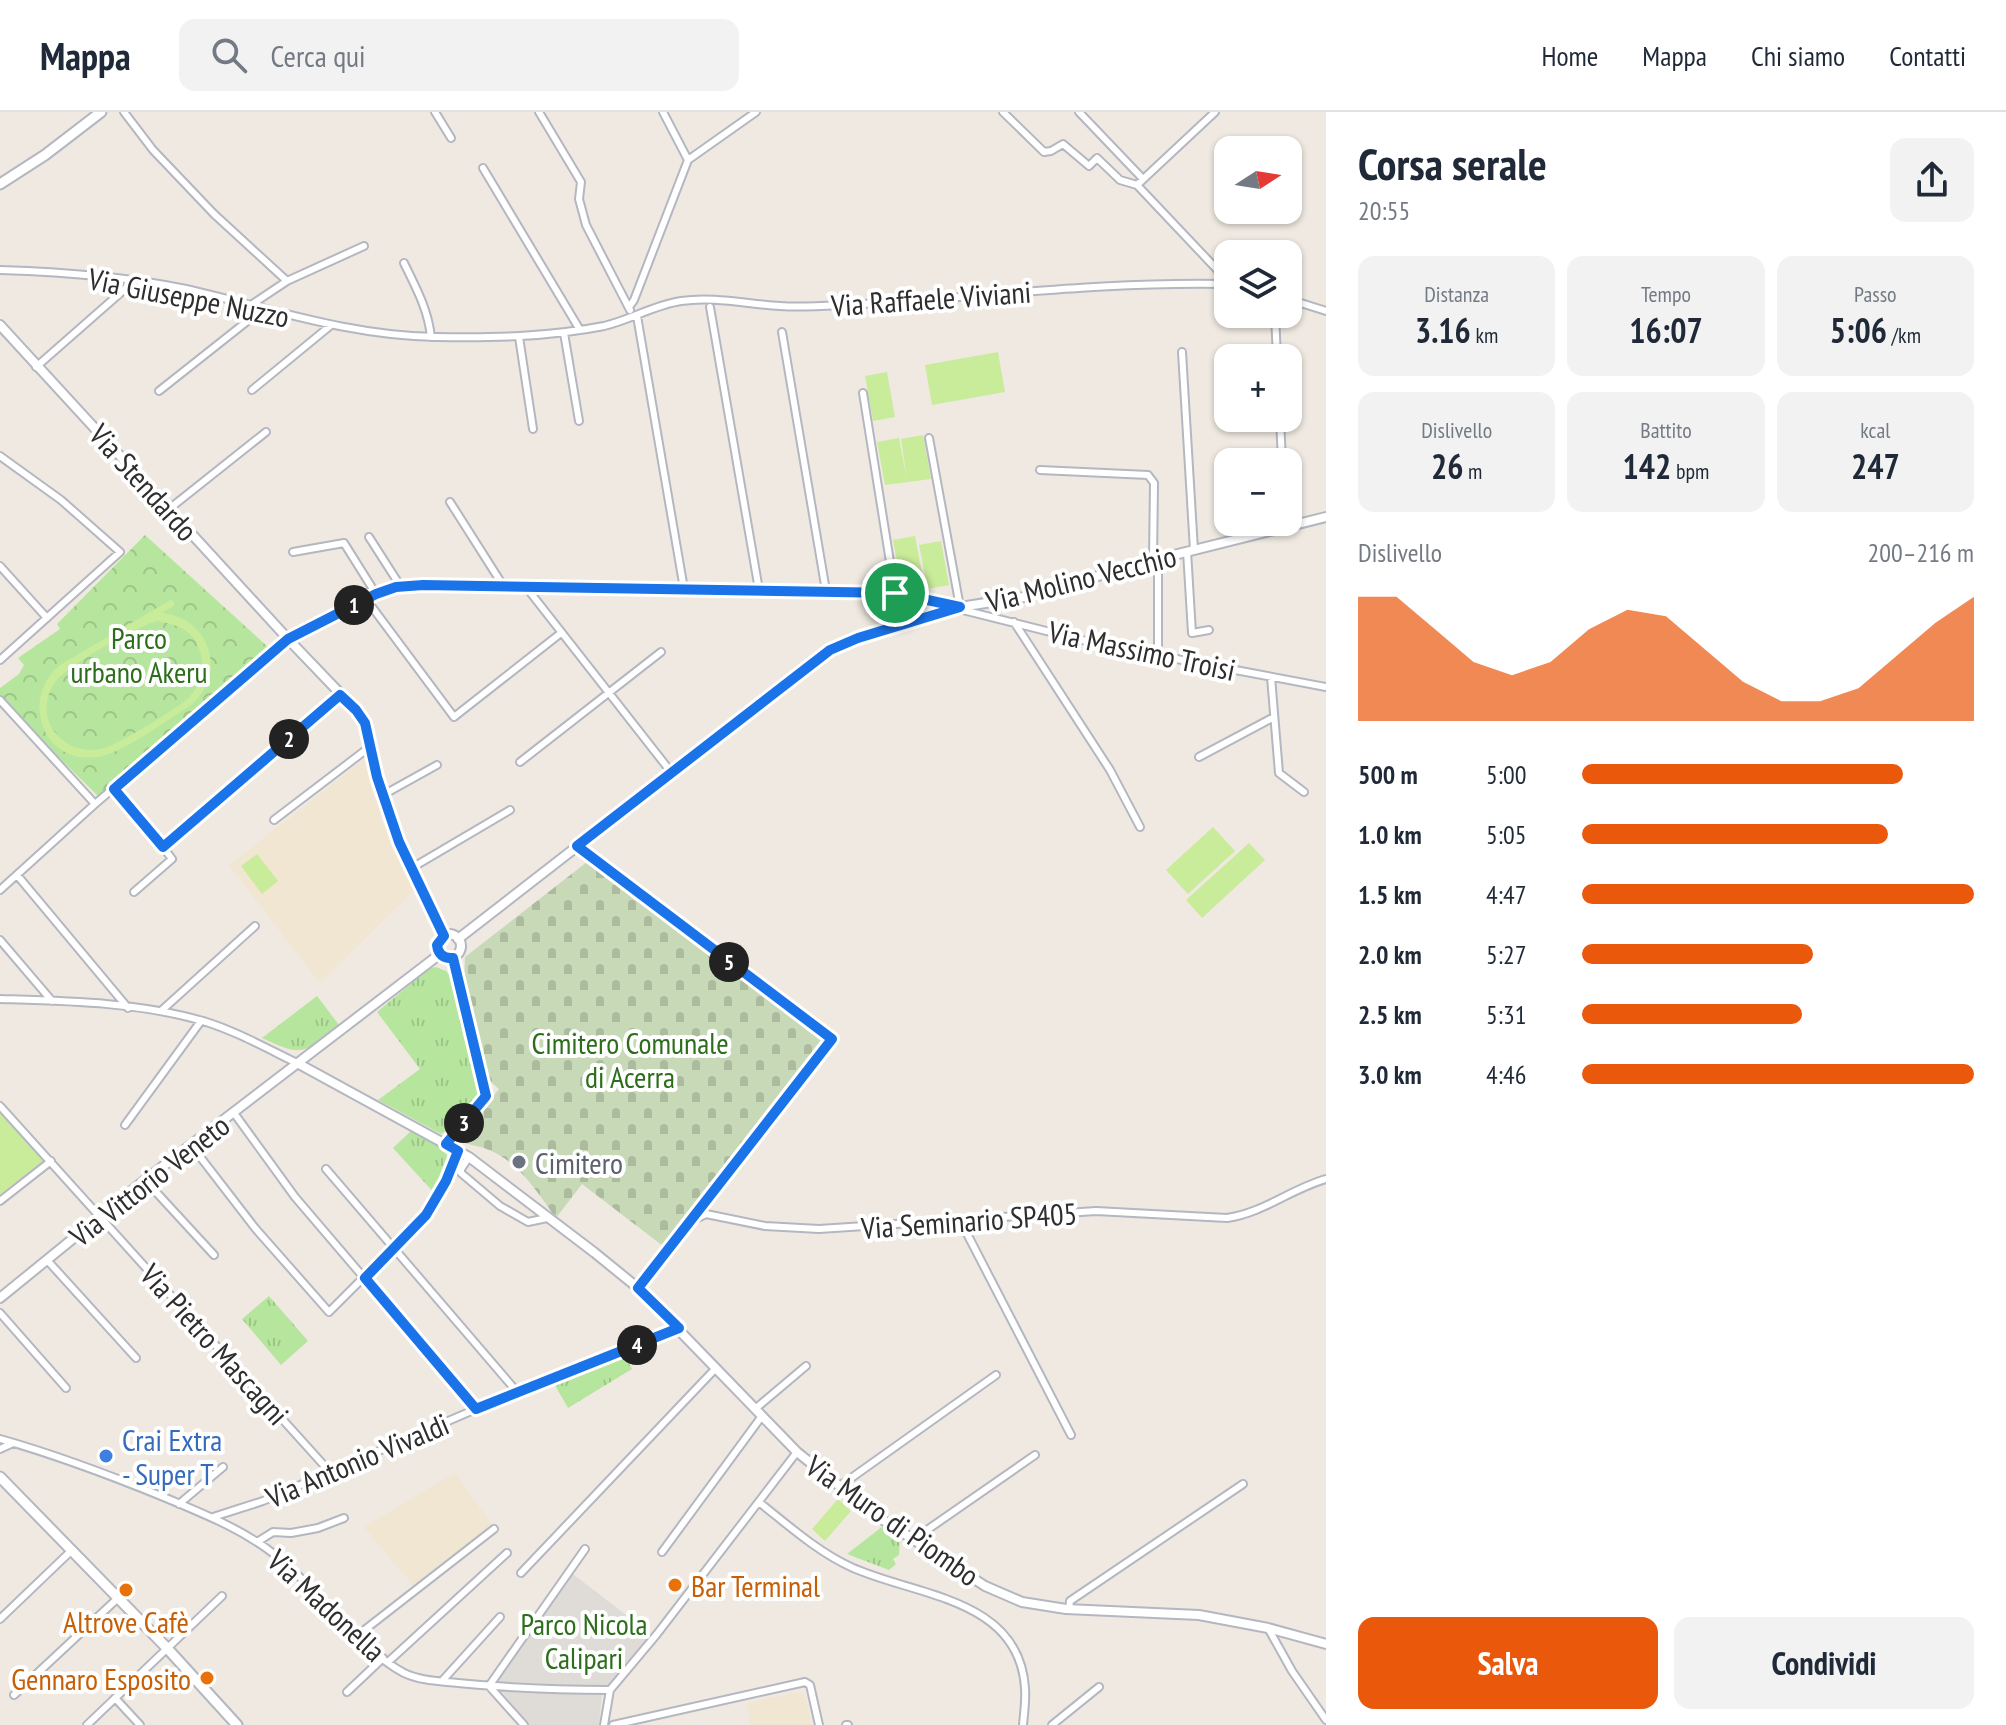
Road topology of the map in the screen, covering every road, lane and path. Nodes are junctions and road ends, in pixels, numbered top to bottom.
1 (101, 112) edge
2 (124, 112) edge
3 (435, 112) edge
4 (539, 112) edge
5 (663, 112) edge
6 (737, 112) edge
7 (756, 112) edge
8 (1003, 112) edge
9 (1079, 112) edge
10 (1215, 112) edge
11 (742, 121) junction
12 (451, 138) dead end
13 (688, 160) junction
14 (483, 168) dead end
15 (1140, 182) junction
16 (0, 184) edge
17 (364, 246) dead end
18 (404, 263) dead end
19 (1214, 266) edge
20 (0, 270) edge
21 (134, 281) junction
22 (287, 281) junction
23 (1214, 284) edge
24 (1302, 303) edge
25 (251, 305) junction
26 (629, 307) junction
27 (710, 307) dead end
28 (259, 308) junction
29 (1326, 311) edge
30 (634, 317) junction
31 (0, 325) edge
32 (330, 326) junction
33 (580, 330) junction
34 (782, 332) dead end
35 (564, 333) junction
36 (431, 337) junction
37 (519, 337) junction
38 (1182, 352) dead end
39 (36, 367) junction
40 (252, 390) dead end
41 (159, 391) dead end
42 (863, 393) dead end
43 (579, 421) dead end
44 (533, 429) dead end
45 (266, 432) dead end
46 (929, 438) dead end
47 (0, 456) edge
48 (1040, 470) dead end
49 (450, 502) dead end
50 (169, 509) junction
51 (1326, 517) edge
52 (1302, 522) edge
53 (1249, 536) edge
54 (369, 537) dead end
55 (1190, 551) junction
56 (293, 552) dead end
57 (1155, 559) junction
58 (0, 566) edge
59 (401, 587) junction
60 (504, 587) junction
61 (526, 587) junction
62 (684, 589) junction
63 (759, 590) junction
64 (826, 591) junction
65 (895, 593) junction
66 (376, 594) junction
67 (366, 599) junction
68 (960, 607) junction
69 (47, 618) junction
70 (1014, 622) junction
71 (1209, 630) dead end
72 (561, 633) junction
73 (288, 639) junction
74 (1158, 651) dead end
75 (661, 652) dead end
76 (0, 660) edge
77 (1271, 677) junction
78 (1326, 687) edge
79 (610, 693) junction
80 (340, 695) junction
81 (0, 700) edge
82 (1274, 717) junction
83 (371, 746) junction
84 (1199, 757) dead end
85 (520, 762) dead end
86 (437, 765) dead end
87 (671, 772) junction
88 (114, 789) junction
89 (1304, 792) dead end
90 (383, 795) junction
91 (95, 804) junction
92 (510, 810) dead end
93 (274, 820) dead end
94 (1140, 827) dead end
95 (577, 846) junction
96 (163, 847) junction
97 (410, 869) junction
98 (17, 875) junction
99 (0, 890) edge
100 (134, 892) dead end
101 (255, 926) dead end
102 (444, 936) junction
103 (458, 939) junction
104 (0, 940) edge
105 (440, 954) junction
106 (453, 958) junction
107 (0, 999) edge
108 (52, 1001) junction
109 (128, 1008) junction
110 (161, 1011) junction
111 (201, 1021) junction
112 (299, 1064) junction
113 (0, 1106) edge
114 (234, 1113) junction
115 (125, 1125) dead end
116 (446, 1144) junction
117 (191, 1145) junction
118 (458, 1151) junction
119 (469, 1157) junction
120 (51, 1161) junction
121 (326, 1169) dead end
122 (1326, 1179) edge
123 (145, 1180) junction
124 (0, 1201) edge
125 (101, 1217) junction
126 (547, 1218) junction
127 (691, 1221) junction
128 (961, 1222) junction
129 (395, 1247) junction
130 (214, 1255) dead end
131 (47, 1260) junction
132 (365, 1278) junction
133 (638, 1288) junction
134 (0, 1298) edge
135 (0, 1313) edge
136 (679, 1328) junction
137 (136, 1358) dead end
138 (806, 1366) dead end
139 (716, 1368) junction
140 (996, 1375) dead end
141 (66, 1388) dead end
142 (518, 1393) junction
143 (476, 1409) junction
144 (758, 1413) junction
145 (1071, 1435) dead end
146 (0, 1439) edge
147 (13, 1443) junction
148 (0, 1449) edge
149 (797, 1452) junction
150 (1035, 1455) dead end
151 (223, 1467) dead end
152 (330, 1472) junction
153 (0, 1477) edge
154 (1243, 1484) dead end
155 (840, 1486) junction
156 (4, 1489) edge
157 (760, 1503) junction
158 (179, 1504) junction
159 (213, 1517) junction
160 (344, 1518) dead end
161 (494, 1529) dead end
162 (914, 1539) junction
163 (257, 1542) junction
164 (585, 1549) dead end
165 (71, 1551) junction
166 (662, 1552) dead end
167 (507, 1553) dead end
168 (521, 1573) dead end
169 (222, 1596) dead end
170 (118, 1598) junction
171 (1069, 1609) junction
172 (500, 1617) dead end
173 (0, 1619) edge
174 (1268, 1628) junction
175 (358, 1635) junction
176 (1326, 1644) edge
177 (166, 1647) junction
178 (385, 1660) junction
179 (442, 1681) junction
180 (489, 1686) junction
181 (1099, 1687) dead end
182 (610, 1690) junction
183 (347, 1692) dead end
184 (14, 1695) dead end
185 (115, 1698) junction
186 (1326, 1720) edge
187 (87, 1725) edge
188 (140, 1725) edge
189 (237, 1725) edge
190 (524, 1725) edge
191 (604, 1725) edge
192 (613, 1725) edge
193 (819, 1725) edge
194 (1023, 1725) edge
195 (1052, 1725) edge

1 - 16 main road
2 - 22 street
3 - 12 street
4 - 26 street
5 - 13 street
6 - 11 street
7 - 11 street
8 - 15 street
9 - 15 street
10 - 15 street
11 - 13 street
13 - 26 street
14 - 33 street
15 - 19 street
17 - 22 street
18 - 36 street
20 - 21 street, Via Giuseppe Nuzzo
21 - 25 street, Via Giuseppe Nuzzo
21 - 39 street
22 - 25 street
23 - 30 street, Via Raffaele Viviani
24 - 29 street
25 - 28 street, Via Giuseppe Nuzzo
26 - 30 street
27 - 63 street
28 - 32 street, Via Giuseppe Nuzzo
28 - 41 street
30 - 33 street, Via Giuseppe Nuzzo
30 - 62 street
31 - 39 street, Via Stendardo
32 - 36 street, Via Giuseppe Nuzzo
32 - 40 street, Via Giuseppe Nuzzo
33 - 35 street, Via Giuseppe Nuzzo
34 - 64 street
35 - 37 street, Via Giuseppe Nuzzo
35 - 43 street
36 - 37 street, Via Giuseppe Nuzzo
37 - 44 street
38 - 55 street
39 - 50 street, Via Stendardo
42 - 65 street
45 - 50 street
46 - 68 street
47 - 69 street
48 - 57 street
49 - 60 street
50 - 73 street, Via Stendardo
51 - 52 street, Via Molino Vecchio
53 - 55 street, Via Molino Vecchio
54 - 59 street
55 - 57 street, Via Molino Vecchio
55 - 71 street
56 - 66 street
57 - 68 street, Via Molino Vecchio
57 - 74 street
58 - 69 street
59 - 60 street, Via Massimo Troisi
59 - 66 street, Via Massimo Troisi
60 - 61 street, Via Massimo Troisi
61 - 62 street, Via Massimo Troisi
61 - 72 street
62 - 63 street, Via Massimo Troisi
63 - 64 street, Via Massimo Troisi
64 - 65 street, Via Massimo Troisi
65 - 68 street, Via Massimo Troisi
66 - 67 street, Via Massimo Troisi
67 - 72 street
67 - 73 street, Via Massimo Troisi
68 - 70 street, Via Massimo Troisi
68 - 87 street, Via Molino Vecchio
69 - 76 street
70 - 77 street, Via Massimo Troisi
70 - 94 street
72 - 79 street
73 - 80 street, Via Stendardo
73 - 88 street, Via Massimo Troisi
75 - 79 street
77 - 78 street, Via Massimo Troisi
77 - 82 street
79 - 85 street
79 - 87 street
80 - 83 street, Via Stendardo
80 - 96 street
81 - 91 street
82 - 84 street
82 - 89 street
83 - 90 street, Via Stendardo
83 - 93 street
86 - 90 street
87 - 95 street, Via Molino Vecchio
88 - 91 street, Via Massimo Troisi
88 - 96 street
90 - 97 street, Via Stendardo
91 - 98 street, Via Massimo Troisi
92 - 97 street
95 - 103 street, Via Molino Vecchio
95 - 127 street
96 - 100 street
97 - 102 street, Via Stendardo
98 - 99 street, Via Massimo Troisi
98 - 109 street
101 - 110 street
102 - 103 street
102 - 105 street
103 - 106 street
104 - 108 street
105 - 106 street
105 - 112 street
106 - 116 street
107 - 108 street
108 - 109 street
109 - 110 street
110 - 111 street
111 - 112 street
111 - 115 street
112 - 114 street, Via Vittorio Veneto
112 - 116 street, Via Muro di Piombo
113 - 120 street, Via Pietro Mascagni
114 - 117 street, Via Vittorio Veneto
114 - 132 street
116 - 118 street, Via Muro di Piombo
117 - 123 street, Via Vittorio Veneto
117 - 132 street
118 - 119 street, Via Muro di Piombo
118 - 129 street
119 - 126 street, Via Muro di Piombo
119 - 126 street, Via Muro di Piombo
120 - 124 street
120 - 125 street, Via Pietro Mascagni
121 - 129 street
122 - 128 street, Via Seminario SP405
123 - 125 street, Via Vittorio Veneto
123 - 130 street
125 - 131 street, Via Vittorio Veneto
125 - 152 street, Via Pietro Mascagni
126 - 133 street, Via Muro di Piombo
127 - 128 street, Via Seminario SP405
127 - 133 street
128 - 145 street
129 - 132 street
129 - 142 street
131 - 134 street, Via Vittorio Veneto
131 - 137 street
132 - 143 street
133 - 136 street, Via Muro di Piombo
135 - 141 street
136 - 139 street, Via Muro di Piombo
136 - 142 street, Via Antonio Vivaldi
138 - 144 street
139 - 144 street, Via Muro di Piombo
139 - 168 street
140 - 155 street
142 - 143 street, Via Antonio Vivaldi
143 - 152 street, Via Antonio Vivaldi
144 - 149 street, Via Muro di Piombo
144 - 166 street
146 - 147 street, Via Madonella
147 - 148 street
147 - 158 street, Via Madonella
149 - 155 street, Via Muro di Piombo
149 - 157 street
150 - 162 street
151 - 158 street
152 - 159 street, Via Antonio Vivaldi
153 - 156 main road
154 - 171 street
155 - 162 street, Via Muro di Piombo
156 - 165 main road
157 - 182 street
157 - 194 street
158 - 159 street, Via Madonella
159 - 163 street, Via Madonella
160 - 163 street
161 - 175 street
162 - 171 street, Via Muro di Piombo
163 - 175 street, Via Madonella
164 - 180 street
165 - 170 main road
165 - 173 street
167 - 178 street
169 - 177 street
170 - 177 main road
170 - 184 street
171 - 174 street, Via Muro di Piombo
172 - 179 street
174 - 176 street, Via Muro di Piombo
174 - 186 street
175 - 178 street, Via Madonella
177 - 185 street
177 - 189 main road
178 - 179 street, Via Madonella
178 - 183 street
179 - 180 street, Via Madonella
180 - 182 street, Via Madonella
180 - 190 street
181 - 195 street
182 - 191 street
185 - 187 street
185 - 188 street
192 - 193 street

